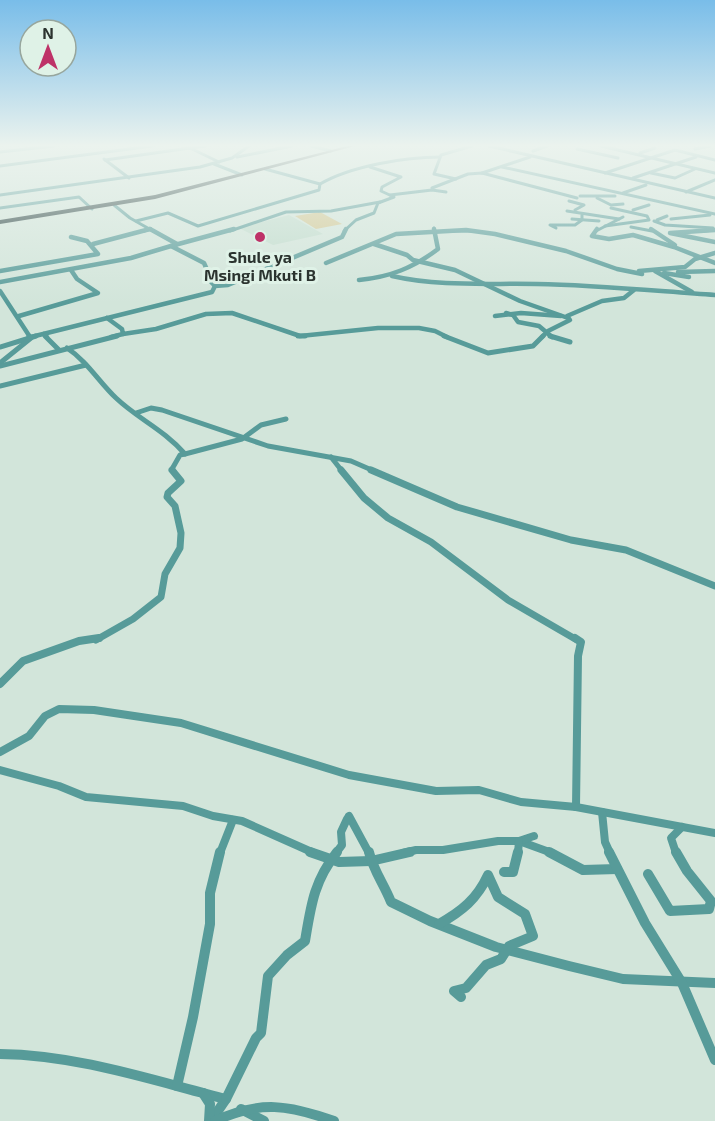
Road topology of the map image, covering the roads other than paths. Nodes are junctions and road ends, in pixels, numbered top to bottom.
1 (70, 198) edge
2 (80, 198) edge
3 (143, 198) edge
4 (293, 198) edge
5 (392, 198) edge
6 (600, 198) edge
7 (640, 198) edge
8 (383, 201) junction
9 (569, 201) dead end
10 (623, 204) dead end
11 (114, 205) junction
12 (649, 205) dead end
13 (617, 206) junction
14 (0, 208) edge
15 (611, 208) junction
16 (92, 209) junction
17 (575, 210) junction
18 (567, 211) dead end
19 (632, 211) junction
20 (642, 213) dead end
21 (613, 215) junction
22 (715, 215) edge
23 (622, 216) junction
24 (647, 216) junction
25 (689, 217) junction
26 (582, 218) junction
27 (572, 219) dead end
28 (658, 220) junction
29 (136, 221) junction
30 (599, 221) junction
31 (0, 222) edge
32 (590, 223) dead end
33 (604, 226) junction
34 (632, 227) junction
35 (643, 227) dead end
36 (708, 227) junction
37 (556, 228) dead end
38 (152, 229) junction
39 (715, 229) edge
40 (434, 230) junction
41 (71, 237) dead end
42 (93, 244) junction
43 (177, 244) junction
44 (374, 244) junction
45 (714, 245) edge
46 (171, 246) junction
47 (674, 247) junction
48 (712, 254) edge
49 (699, 257) junction
50 (423, 261) junction
51 (714, 262) edge
52 (326, 263) dead end
53 (666, 267) dead end
54 (686, 268) junction
55 (71, 270) junction
56 (264, 270) junction
57 (0, 271) edge
58 (628, 271) junction
59 (655, 271) junction
60 (715, 271) edge
61 (703, 272) junction
62 (642, 274) dead end
63 (392, 276) junction
64 (689, 277) dead end
65 (359, 280) dead end
66 (294, 281) dead end
67 (0, 282) edge
68 (491, 285) junction
69 (215, 286) junction
70 (634, 290) junction
71 (0, 291) edge
72 (695, 293) junction
73 (715, 297) edge
74 (506, 313) junction
75 (19, 316) junction
76 (495, 316) dead end
77 (566, 317) junction
78 (107, 318) junction
79 (546, 332) junction
80 (44, 334) junction
81 (123, 334) junction
82 (32, 338) junction
83 (570, 342) dead end
84 (0, 347) edge
85 (67, 348) junction
86 (59, 350) junction
87 (0, 365) edge
88 (86, 365) junction
89 (0, 386) edge
90 (136, 413) junction
91 (286, 419) dead end
92 (242, 439) junction
93 (185, 454) junction
94 (331, 457) junction
95 (715, 586) edge
96 (0, 684) edge
97 (0, 752) edge
98 (0, 770) edge
99 (576, 807) junction
100 (602, 812) junction
101 (233, 820) junction
102 (682, 827) junction
103 (715, 833) edge
104 (534, 836) dead end
105 (519, 841) junction
106 (331, 859) junction
107 (371, 861) junction
108 (617, 869) junction
109 (504, 872) dead end
110 (648, 874) dead end
111 (438, 924) junction
112 (504, 950) junction
113 (682, 983) junction
114 (715, 983) edge
115 (461, 997) dead end
116 (0, 1054) edge
117 (715, 1060) edge
118 (177, 1086) junction
119 (203, 1093) junction
120 (226, 1099) junction
121 (235, 1114) edge
122 (212, 1121) edge
123 (264, 1121) edge
124 (334, 1121) edge

1 - 14 street
2 - 16 street
3 - 11 highway
4 - 29 street
5 - 8 street
6 - 13 street
7 - 22 street
8 - 43 street
8 - 56 street
9 - 17 street
10 - 13 street
11 - 16 highway
11 - 29 street
12 - 19 street
13 - 15 street
15 - 21 street
15 - 23 street
16 - 31 highway
17 - 18 street
17 - 21 street
19 - 20 street
19 - 21 street
19 - 23 street
19 - 24 street
21 - 23 street
21 - 23 street
21 - 30 street
22 - 25 street
23 - 33 street
24 - 28 street
24 - 33 street
25 - 28 street
25 - 36 street
26 - 27 street
26 - 30 street
26 - 37 street
28 - 36 street
29 - 38 street
30 - 33 street
32 - 33 street
33 - 34 street
33 - 47 street
34 - 35 street
34 - 47 street
36 - 39 street
38 - 42 street
38 - 43 street
39 - 45 street
40 - 44 street
40 - 50 street
40 - 58 street
41 - 42 street
42 - 57 street
43 - 46 street
44 - 50 street
44 - 52 street
45 - 48 street
46 - 55 street
46 - 69 street
47 - 49 street
48 - 49 street
49 - 51 street
49 - 54 street
50 - 63 street
50 - 68 street
51 - 54 street
53 - 59 street
54 - 59 street
54 - 61 street
54 - 61 street
54 - 64 street
55 - 67 street
55 - 75 street
56 - 66 street
56 - 69 street
58 - 59 street
58 - 62 street
59 - 72 street
60 - 61 street
63 - 65 street
63 - 68 street
68 - 70 street
68 - 77 street
69 - 78 street
70 - 72 street
70 - 77 street
71 - 75 street
72 - 73 street
74 - 76 street
74 - 77 street
74 - 79 street
75 - 82 street
77 - 79 street
78 - 80 street
78 - 81 street
79 - 81 street
79 - 83 street
80 - 82 street
80 - 86 street
81 - 85 street
82 - 84 street
82 - 87 street
85 - 86 street
85 - 88 street
86 - 87 street
88 - 89 street
88 - 90 street
90 - 92 street
90 - 93 street
91 - 92 street
92 - 93 street
92 - 94 street
93 - 96 street
94 - 95 street
94 - 99 street
97 - 99 street
98 - 101 street
99 - 100 street
100 - 102 street
100 - 108 street
101 - 106 street
101 - 118 street
102 - 103 street
102 - 110 street
104 - 105 street
105 - 107 street
105 - 108 street
105 - 109 street
106 - 107 street
106 - 107 street
106 - 120 street
107 - 111 street
108 - 113 street
111 - 112 street
111 - 112 street
112 - 113 street
112 - 115 street
113 - 114 street
113 - 117 street
116 - 118 street
118 - 119 street
119 - 120 street
119 - 122 street
120 - 122 street
121 - 122 street
121 - 123 street
121 - 124 street

